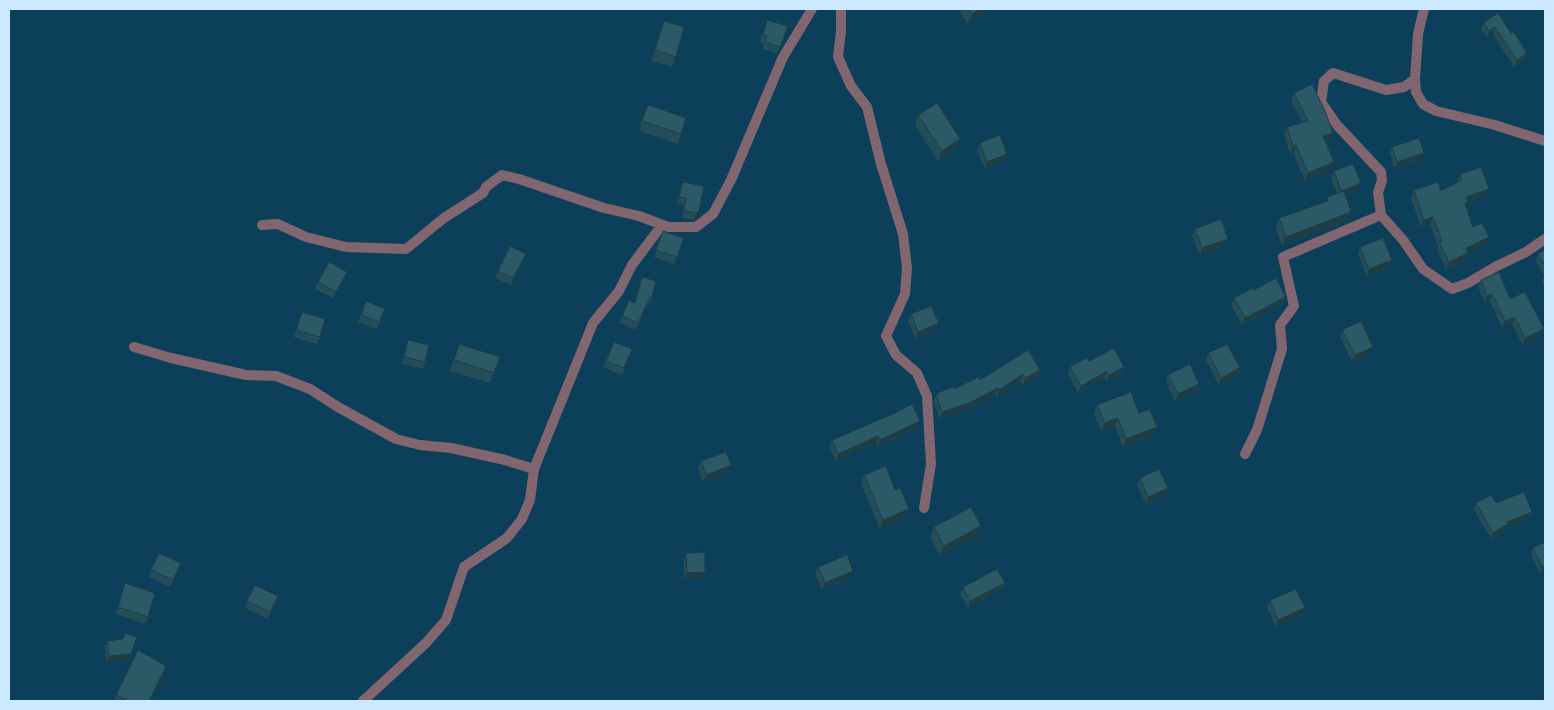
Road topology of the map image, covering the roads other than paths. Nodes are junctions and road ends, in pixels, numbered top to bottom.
1 (812, 9) edge
2 (841, 9) edge
3 (1424, 9) edge
4 (1415, 79) junction
5 (1545, 141) edge
6 (1382, 216) junction
7 (262, 225) dead end
8 (662, 225) junction
9 (1545, 239) edge
10 (134, 346) dead end
11 (1245, 454) dead end
12 (534, 469) junction
13 (924, 508) dead end
14 (363, 701) edge

1 - 8 street
2 - 13 street
3 - 4 street
4 - 5 street
4 - 6 street
6 - 9 street
6 - 11 street
7 - 8 street
8 - 12 street
10 - 12 street
12 - 14 street

